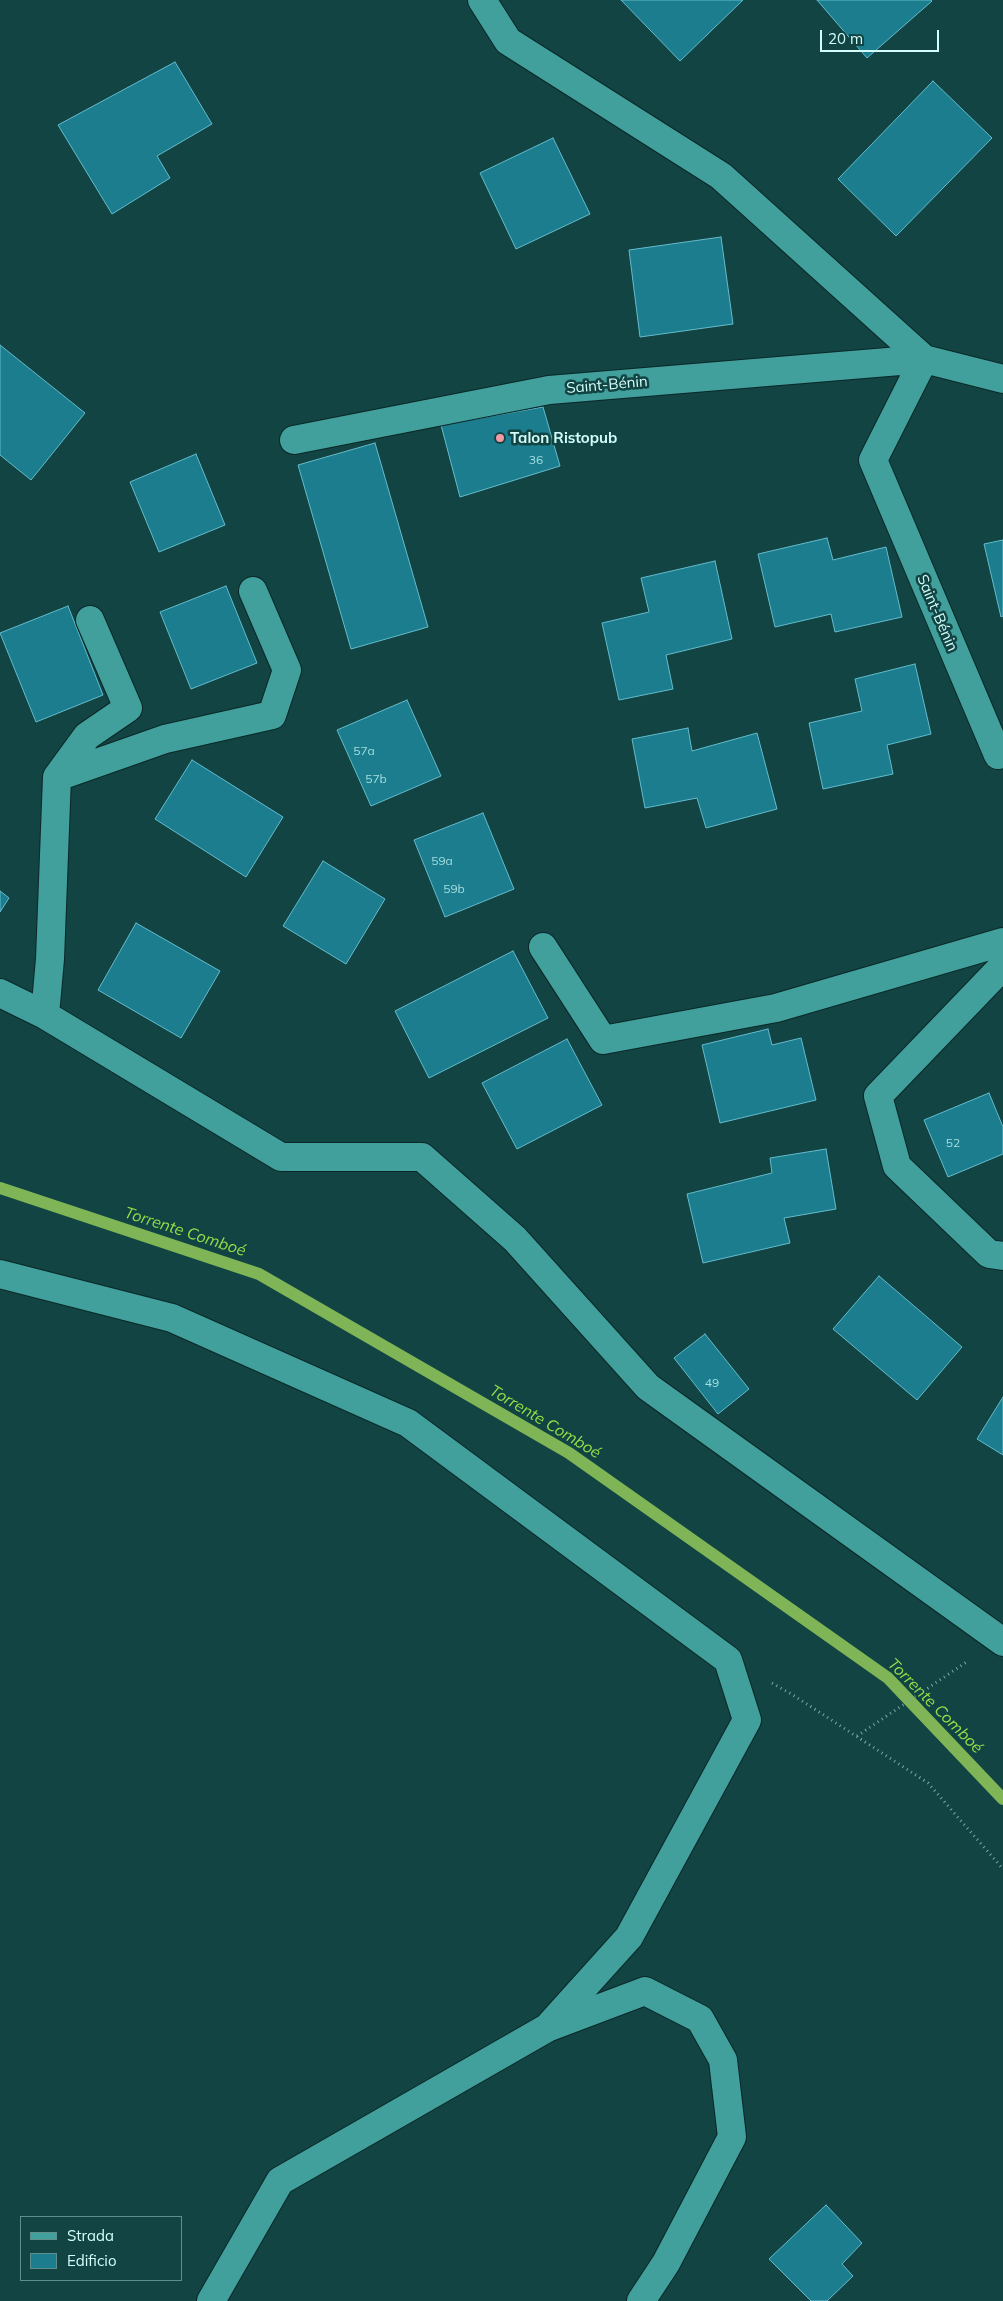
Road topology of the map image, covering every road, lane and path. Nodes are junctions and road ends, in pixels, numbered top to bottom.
1 (482, 0) edge
2 (924, 359) junction
3 (1003, 379) edge
4 (294, 440) dead end
5 (253, 591) dead end
6 (90, 620) dead end
7 (1003, 754) edge
8 (57, 777) junction
9 (1003, 942) edge
10 (543, 948) dead end
11 (1003, 966) edge
12 (0, 993) edge
13 (45, 1015) junction
14 (1003, 1256) edge
15 (0, 1274) edge
16 (1002, 1639) edge
17 (728, 1660) junction
18 (857, 1736) junction
19 (1003, 1869) edge
20 (547, 2028) junction
21 (211, 2301) edge
22 (641, 2301) edge

1 - 2 street, Saint-Bénin
2 - 3 street, Saint-Bénin
2 - 4 street, Saint-Bénin
2 - 7 street, Saint-Bénin
5 - 8 street
6 - 8 street
8 - 13 street
9 - 10 street
11 - 14 street
12 - 13 street
13 - 16 street
15 - 17 street
16 - 18 path
17 - 18 path
17 - 20 street
18 - 19 path
20 - 21 street
20 - 22 street

